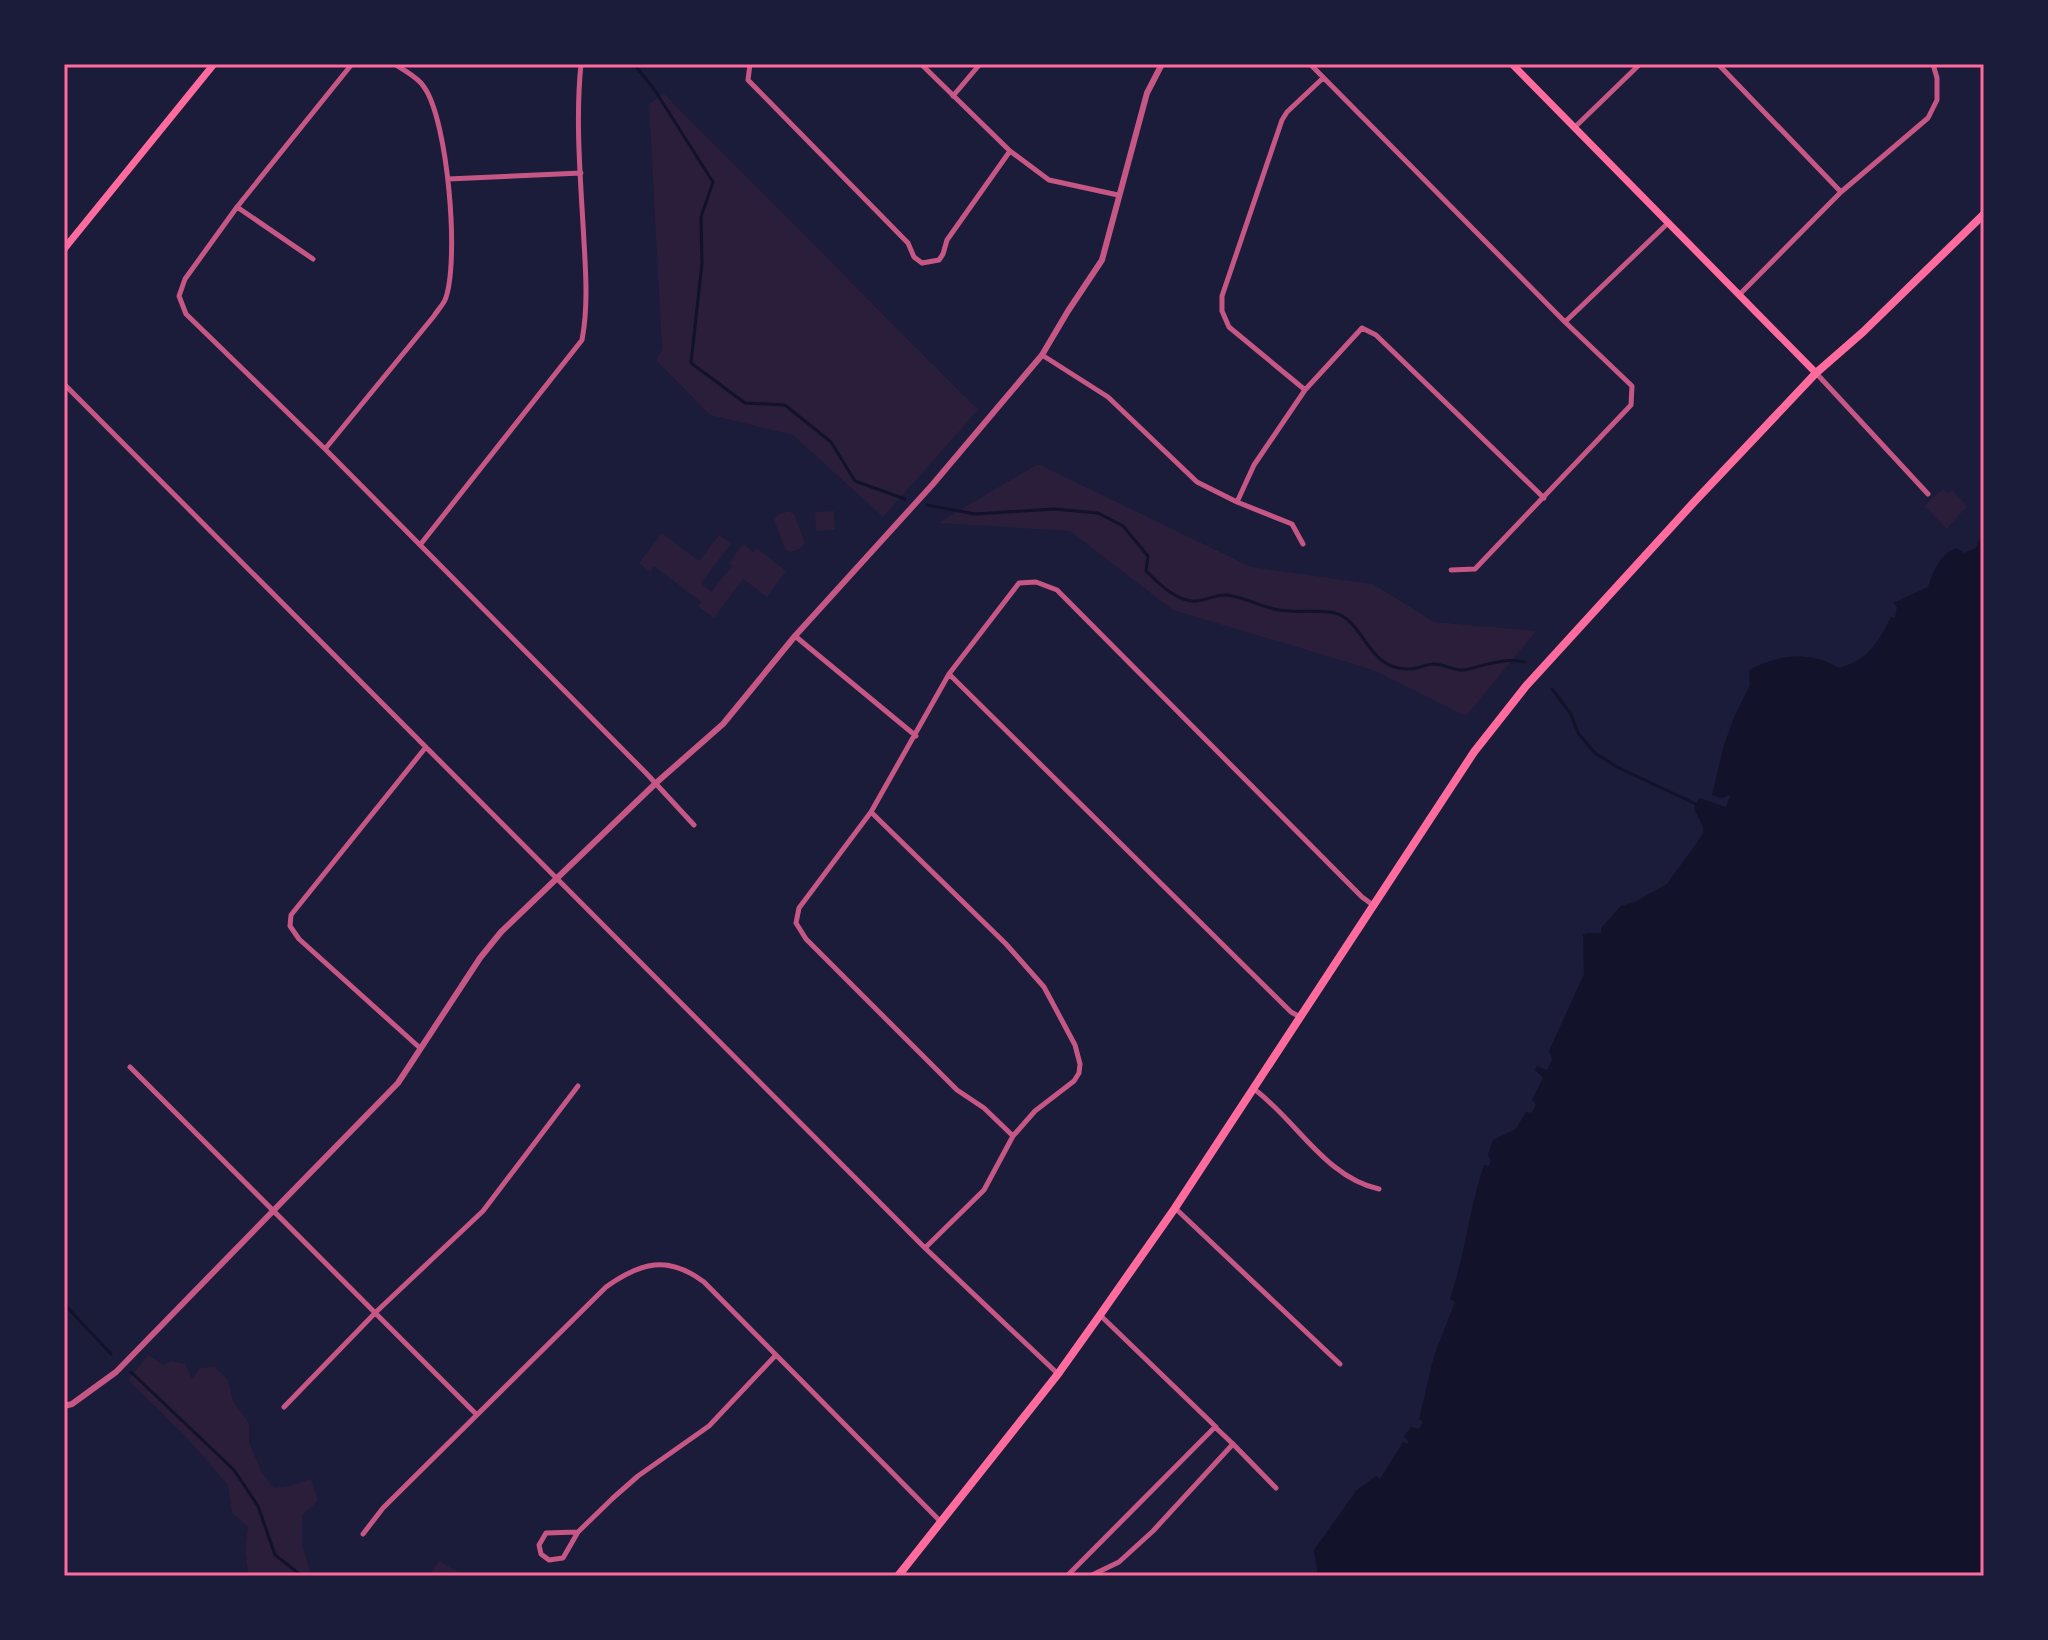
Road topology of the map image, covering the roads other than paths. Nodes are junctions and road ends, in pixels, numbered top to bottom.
1 (214, 64) edge
2 (352, 64) edge
3 (395, 64) edge
4 (581, 64) edge
5 (750, 64) edge
6 (921, 64) edge
7 (980, 64) edge
8 (1162, 64) edge
9 (1310, 64) edge
10 (1512, 64) edge
11 (1640, 64) edge
12 (1718, 64) edge
13 (1933, 64) edge
14 (1323, 78) junction
15 (953, 96) junction
16 (1575, 127) junction
17 (1010, 151) junction
18 (581, 173) junction
19 (448, 179) junction
20 (1841, 192) junction
21 (1118, 195) junction
22 (237, 207) junction
23 (1984, 214) edge
24 (1667, 224) junction
25 (64, 249) edge
26 (313, 259) dead end
27 (1739, 295) junction
28 (1565, 322) junction
29 (1042, 355) junction
30 (1816, 373) junction
31 (64, 384) edge
32 (1305, 390) junction
33 (325, 449) junction
34 (1928, 494) dead end
35 (1544, 498) junction
36 (1237, 502) junction
37 (1303, 544) dead end
38 (420, 545) junction
39 (1451, 570) dead end
40 (795, 636) junction
41 (949, 674) junction
42 (916, 736) junction
43 (426, 747) junction
44 (656, 783) junction
45 (871, 812) junction
46 (694, 825) dead end
47 (555, 878) junction
48 (1373, 905) junction
49 (1300, 1017) junction
50 (420, 1048) junction
51 (130, 1067) dead end
52 (578, 1086) dead end
53 (1253, 1089) junction
54 (1013, 1136) junction
55 (1379, 1189) dead end
56 (1175, 1208) junction
57 (274, 1210) junction
58 (925, 1248) junction
59 (376, 1312) junction
60 (1100, 1315) junction
61 (775, 1356) junction
62 (1340, 1364) dead end
63 (1058, 1374) junction
64 (64, 1406) edge
65 (284, 1407) dead end
66 (477, 1415) junction
67 (1233, 1444) junction
68 (1276, 1488) dead end
69 (941, 1522) junction
70 (578, 1532) junction
71 (363, 1534) dead end
72 (898, 1576) edge
73 (1067, 1576) edge
74 (1090, 1576) edge

1 - 25 main road
2 - 22 street
3 - 19 street
4 - 18 street
5 - 17 street
6 - 15 street
7 - 15 street
8 - 21 street
9 - 14 street
10 - 16 main road
11 - 16 street
12 - 20 street
13 - 20 street
14 - 28 street
14 - 32 street
15 - 17 street
16 - 24 main road
17 - 21 street
18 - 19 street
18 - 38 street
19 - 33 street
20 - 27 street
21 - 29 street
22 - 26 street
22 - 33 street
23 - 30 main road
24 - 27 main road
24 - 28 street
27 - 30 main road
28 - 35 street
29 - 36 street
29 - 40 street
30 - 34 street
30 - 48 main road
31 - 43 street
32 - 35 street
32 - 36 street
33 - 38 street
35 - 39 street
36 - 37 street
38 - 44 street
40 - 42 street
40 - 44 street
41 - 42 street
41 - 48 street
41 - 49 street
42 - 45 street
43 - 47 street
43 - 50 street
44 - 46 street
44 - 47 street
45 - 54 street
45 - 54 street
47 - 50 street
47 - 58 street
48 - 49 main road
49 - 53 main road
50 - 57 street
51 - 57 street
52 - 59 street
53 - 55 street
53 - 56 main road
54 - 58 street
56 - 60 main road
56 - 62 street
57 - 59 street
57 - 64 street
58 - 63 street
59 - 65 street
59 - 66 street
60 - 63 main road
60 - 67 street
61 - 66 street
61 - 69 street
61 - 70 street
63 - 69 main road
66 - 71 street
67 - 68 street
67 - 73 street
67 - 74 street
69 - 72 main road
70 - 70 street

